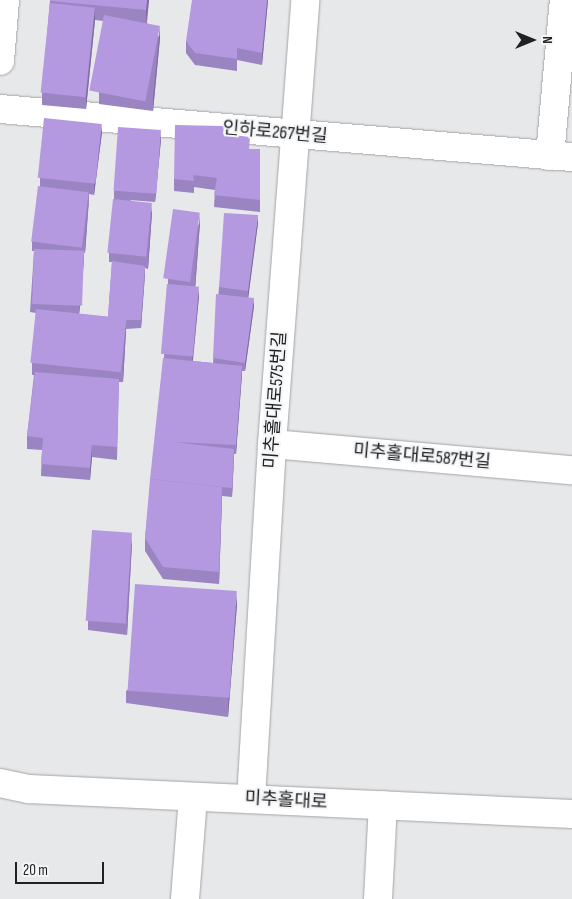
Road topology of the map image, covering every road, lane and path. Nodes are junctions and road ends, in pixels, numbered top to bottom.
1 (305, 0) edge
2 (564, 0) edge
3 (3, 15) edge
4 (0, 61) edge
5 (0, 109) edge
6 (296, 134) junction
7 (561, 156) edge
8 (272, 444) junction
9 (572, 470) edge
10 (0, 783) edge
11 (193, 797) junction
12 (251, 800) junction
13 (384, 805) junction
14 (572, 814) edge
15 (185, 899) edge
16 (378, 899) edge

1 - 6 street, 미추홀대로575번길
2 - 7 street, 인하로267번길
3 - 4 street
5 - 6 street, 인하로267번길
6 - 7 street, 인하로267번길
6 - 8 street, 미추홀대로575번길
8 - 9 street, 미추홀대로587번길
8 - 12 street, 미추홀대로575번길
10 - 11 street, 미추홀대로
11 - 12 street, 미추홀대로
11 - 15 street
12 - 13 street, 미추홀대로
13 - 14 street, 미추홀대로
13 - 16 street

